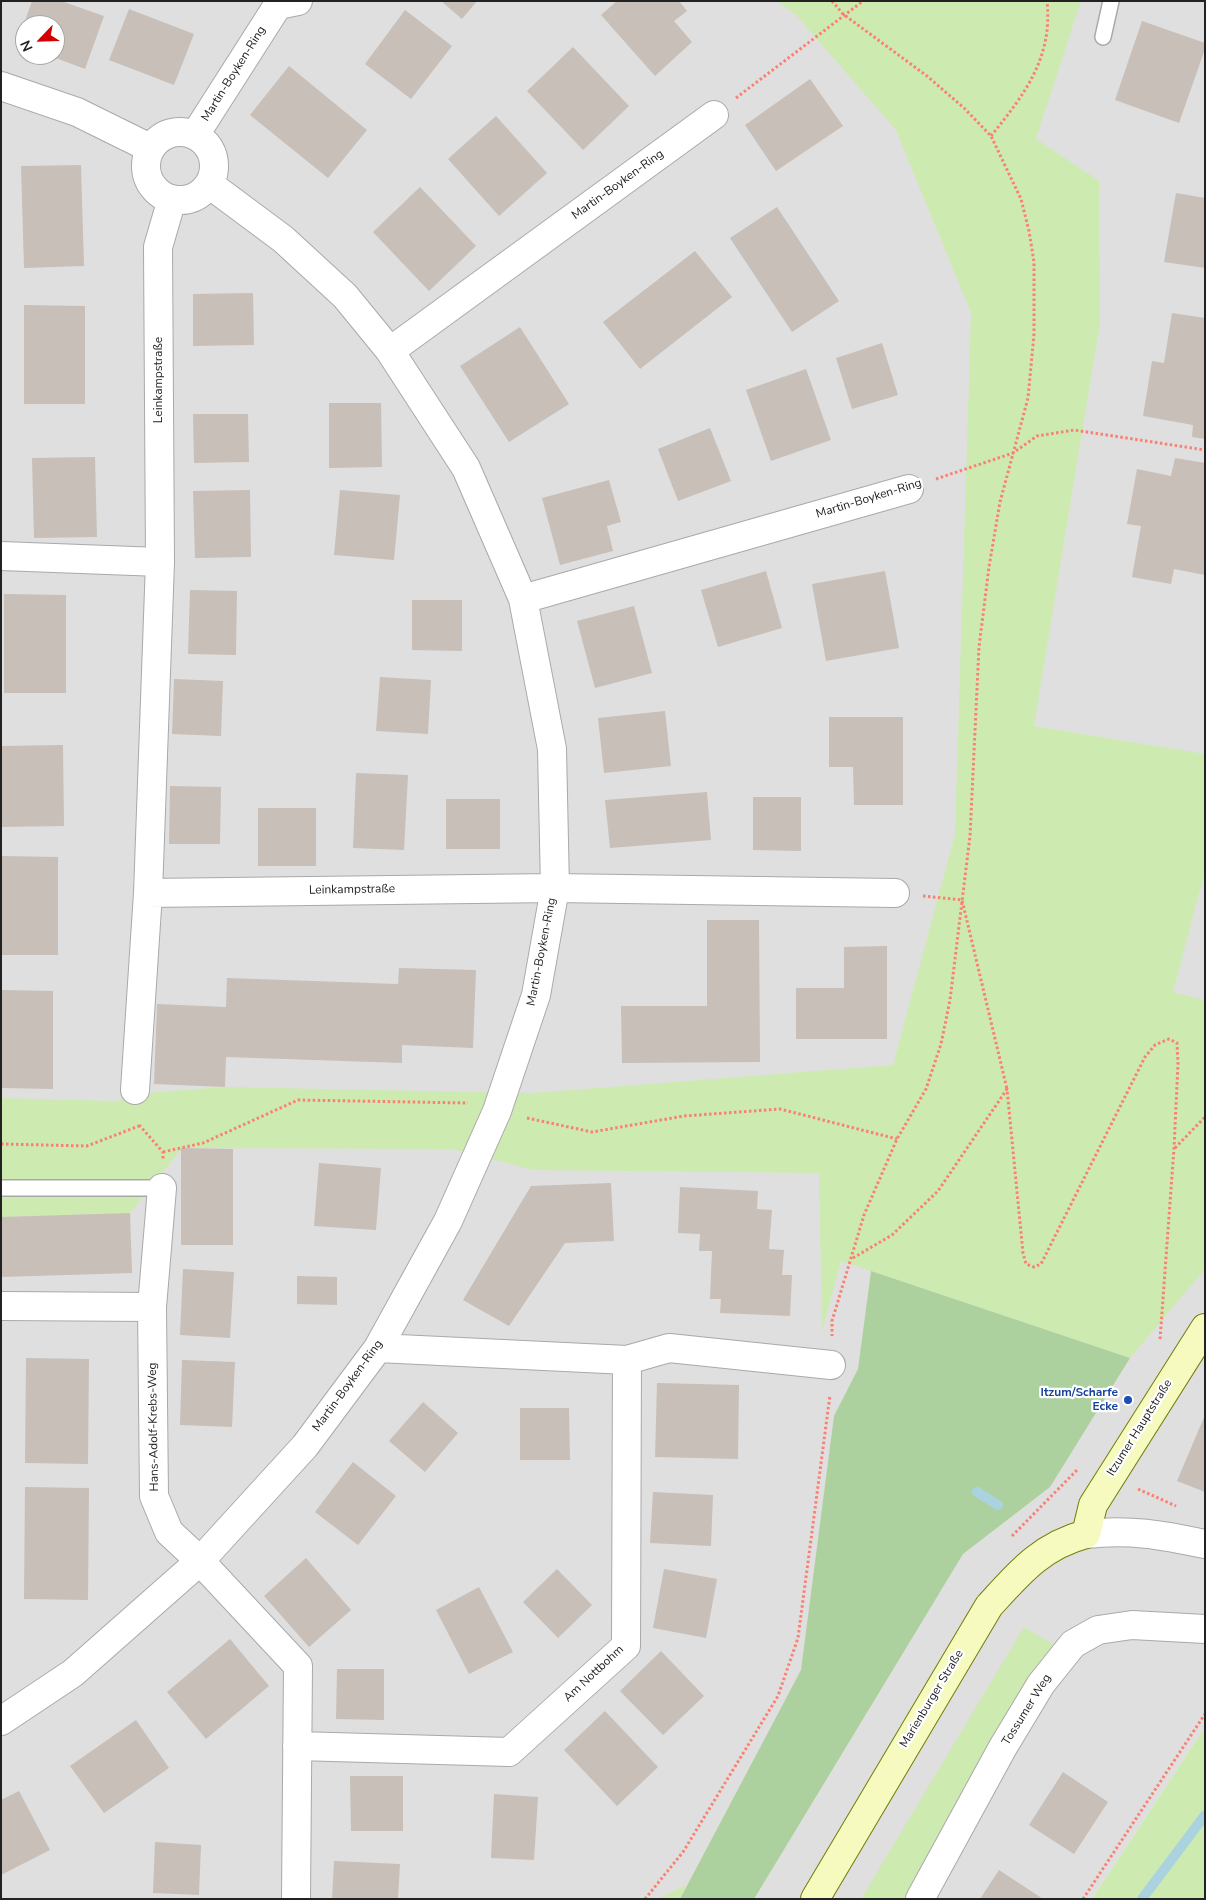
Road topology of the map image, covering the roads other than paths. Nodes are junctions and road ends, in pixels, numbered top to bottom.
1 (298, 1) edge
2 (1111, 1) edge
3 (1103, 37) dead end
4 (1, 86) edge
5 (714, 115) road end
6 (196, 135) junction
7 (150, 148) junction
8 (209, 184) junction
9 (172, 199) junction
10 (390, 351) junction
11 (909, 489) road end
12 (1, 556) edge
13 (160, 562) junction
14 (523, 599) junction
15 (555, 888) junction
16 (148, 893) junction
17 (895, 893) road end
18 (135, 1090) road end
19 (1, 1188) edge
20 (162, 1188) joint
21 (1, 1306) edge
22 (152, 1307) junction
23 (1205, 1328) edge
24 (378, 1348) junction
25 (627, 1360) junction
26 (831, 1365) road end
27 (1086, 1534) junction
28 (1205, 1544) edge
29 (200, 1560) junction
30 (1205, 1629) edge
31 (1, 1721) edge
32 (297, 1746) junction
33 (296, 1899) edge
34 (815, 1899) edge
35 (920, 1899) edge

1 - 6 street, Martin-Boyken-Ring
2 - 3 lane
4 - 7 street
5 - 10 street, Martin-Boyken-Ring
6 - 7 street, Martin-Boyken-Ring
6 - 8 street, Martin-Boyken-Ring
7 - 9 street
8 - 9 street
8 - 10 street, Martin-Boyken-Ring
9 - 13 street, Leinkampstraße
10 - 14 street, Martin-Boyken-Ring
11 - 14 street, Martin-Boyken-Ring
12 - 13 street
13 - 16 street, Leinkampstraße
14 - 15 street, Martin-Boyken-Ring
15 - 16 street, Leinkampstraße
15 - 17 street, Martin-Boyken-Ring
15 - 24 street, Martin-Boyken-Ring
16 - 18 street, Leinkampstraße
19 - 20 lane
20 - 22 street, Hans-Adolf-Krebs-Weg
21 - 22 street
22 - 29 street, Hans-Adolf-Krebs-Weg
23 - 27 main road, Itzumer Hauptstraße
24 - 25 street
24 - 29 street, Martin-Boyken-Ring
25 - 26 street
25 - 32 street, Am Nottbohm
27 - 28 street
27 - 34 main road, Marienburger Straße
29 - 31 street, Martin-Boyken-Ring
29 - 32 street
30 - 35 street, Tossumer Weg
32 - 33 street

